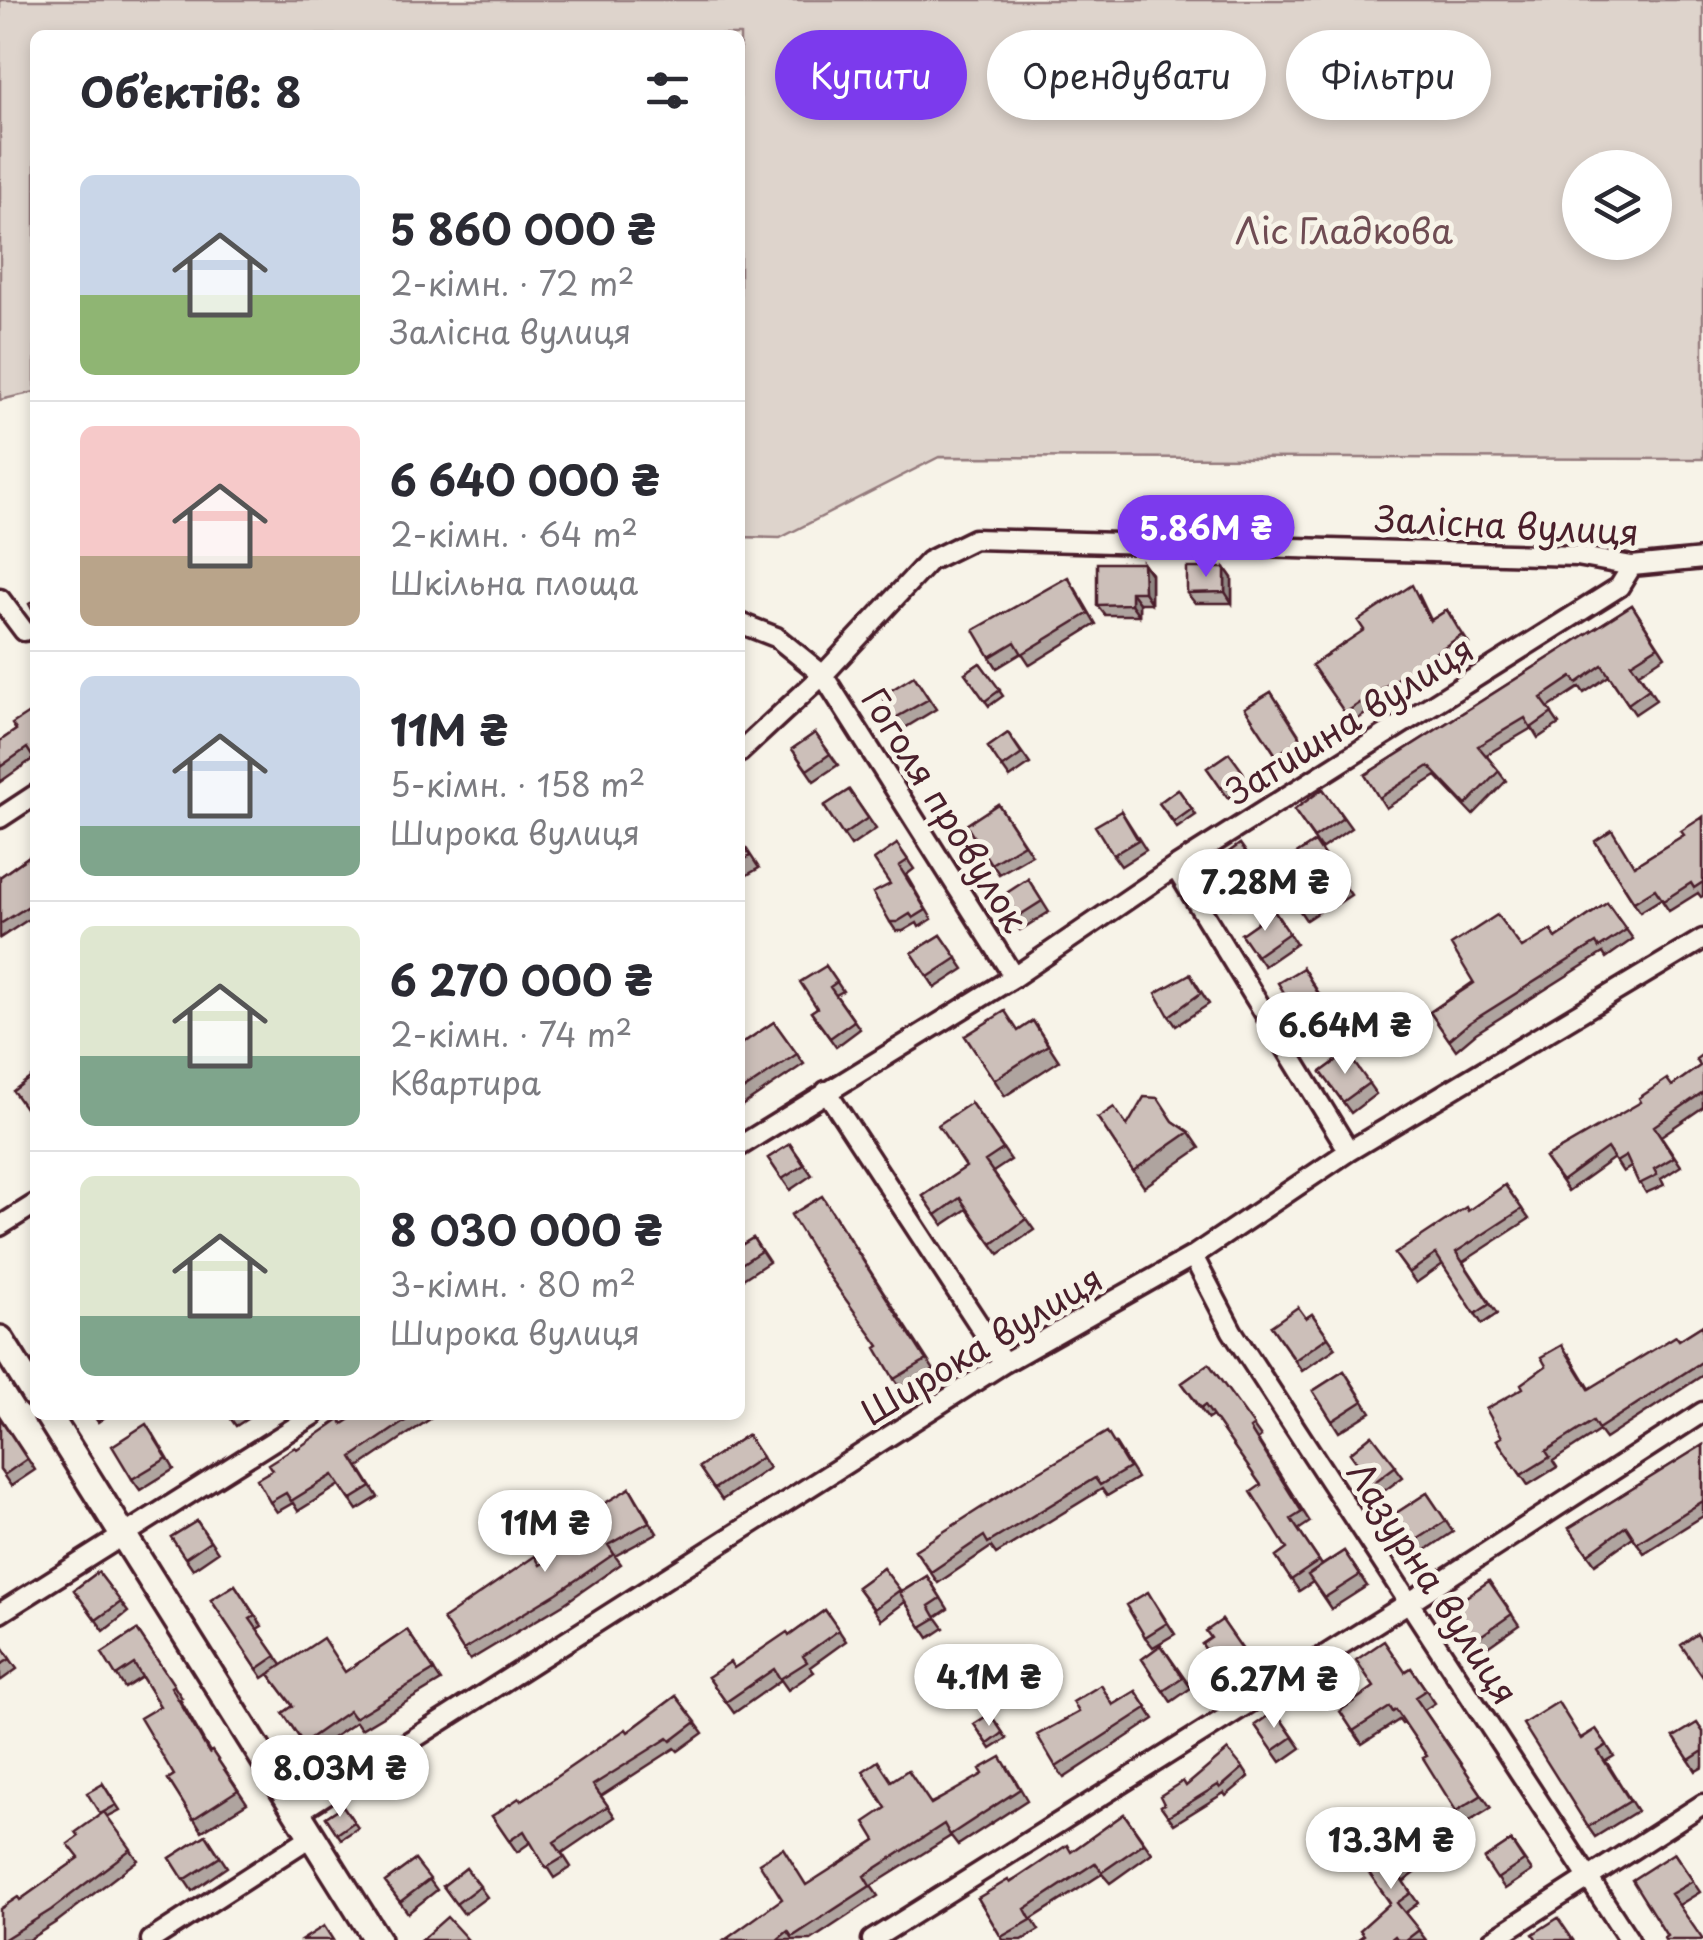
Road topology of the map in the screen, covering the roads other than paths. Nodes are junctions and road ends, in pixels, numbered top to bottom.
1 (1703, 559) edge
2 (1632, 566) junction
3 (0, 599) edge
4 (745, 625) edge
5 (24, 631) dead end
6 (823, 675) junction
7 (745, 747) edge
8 (30, 798) edge
9 (0, 818) edge
10 (1174, 867) junction
11 (1703, 939) edge
12 (1014, 977) junction
13 (826, 1092) junction
14 (745, 1143) edge
15 (1349, 1151) junction
16 (30, 1207) edge
17 (0, 1226) edge
18 (1193, 1256) junction
19 (0, 1339) edge
20 (1004, 1363) junction
21 (30, 1387) edge
22 (1703, 1412) edge
23 (51, 1420) edge
24 (306, 1420) edge
25 (124, 1536) junction
26 (1408, 1602) junction
27 (0, 1613) edge
28 (1703, 1804) edge
29 (297, 1813) junction
30 (312, 1836) junction
31 (1589, 1879) junction
32 (150, 1940) edge
33 (377, 1940) edge
34 (872, 1940) edge
35 (1492, 1940) edge
36 (1629, 1940) edge

1 - 2 street, Залісна вулиця
2 - 6 street, Залісна вулиця
2 - 10 street, Затишна вулиця
3 - 5 street
4 - 6 street, Гоголя провулок
6 - 7 street, Залісна вулиця
6 - 12 street, Гоголя провулок
8 - 9 street
10 - 12 street, Затишна вулиця
10 - 15 street
11 - 15 street, Широка вулиця
12 - 13 street, Затишна вулиця
13 - 14 street, Затишна вулиця
13 - 20 street
15 - 18 street, Широка вулиця
16 - 17 street
18 - 20 street, Широка вулиця
18 - 26 street, Лазурна вулиця
19 - 21 street
20 - 29 street, Широка вулиця
22 - 26 street
23 - 25 street
24 - 25 street
25 - 27 street
25 - 29 street
26 - 31 street, Лазурна вулиця
26 - 34 street
28 - 31 street
29 - 30 street
30 - 32 street
30 - 33 street
31 - 35 street
31 - 36 street, Лазурна вулиця

